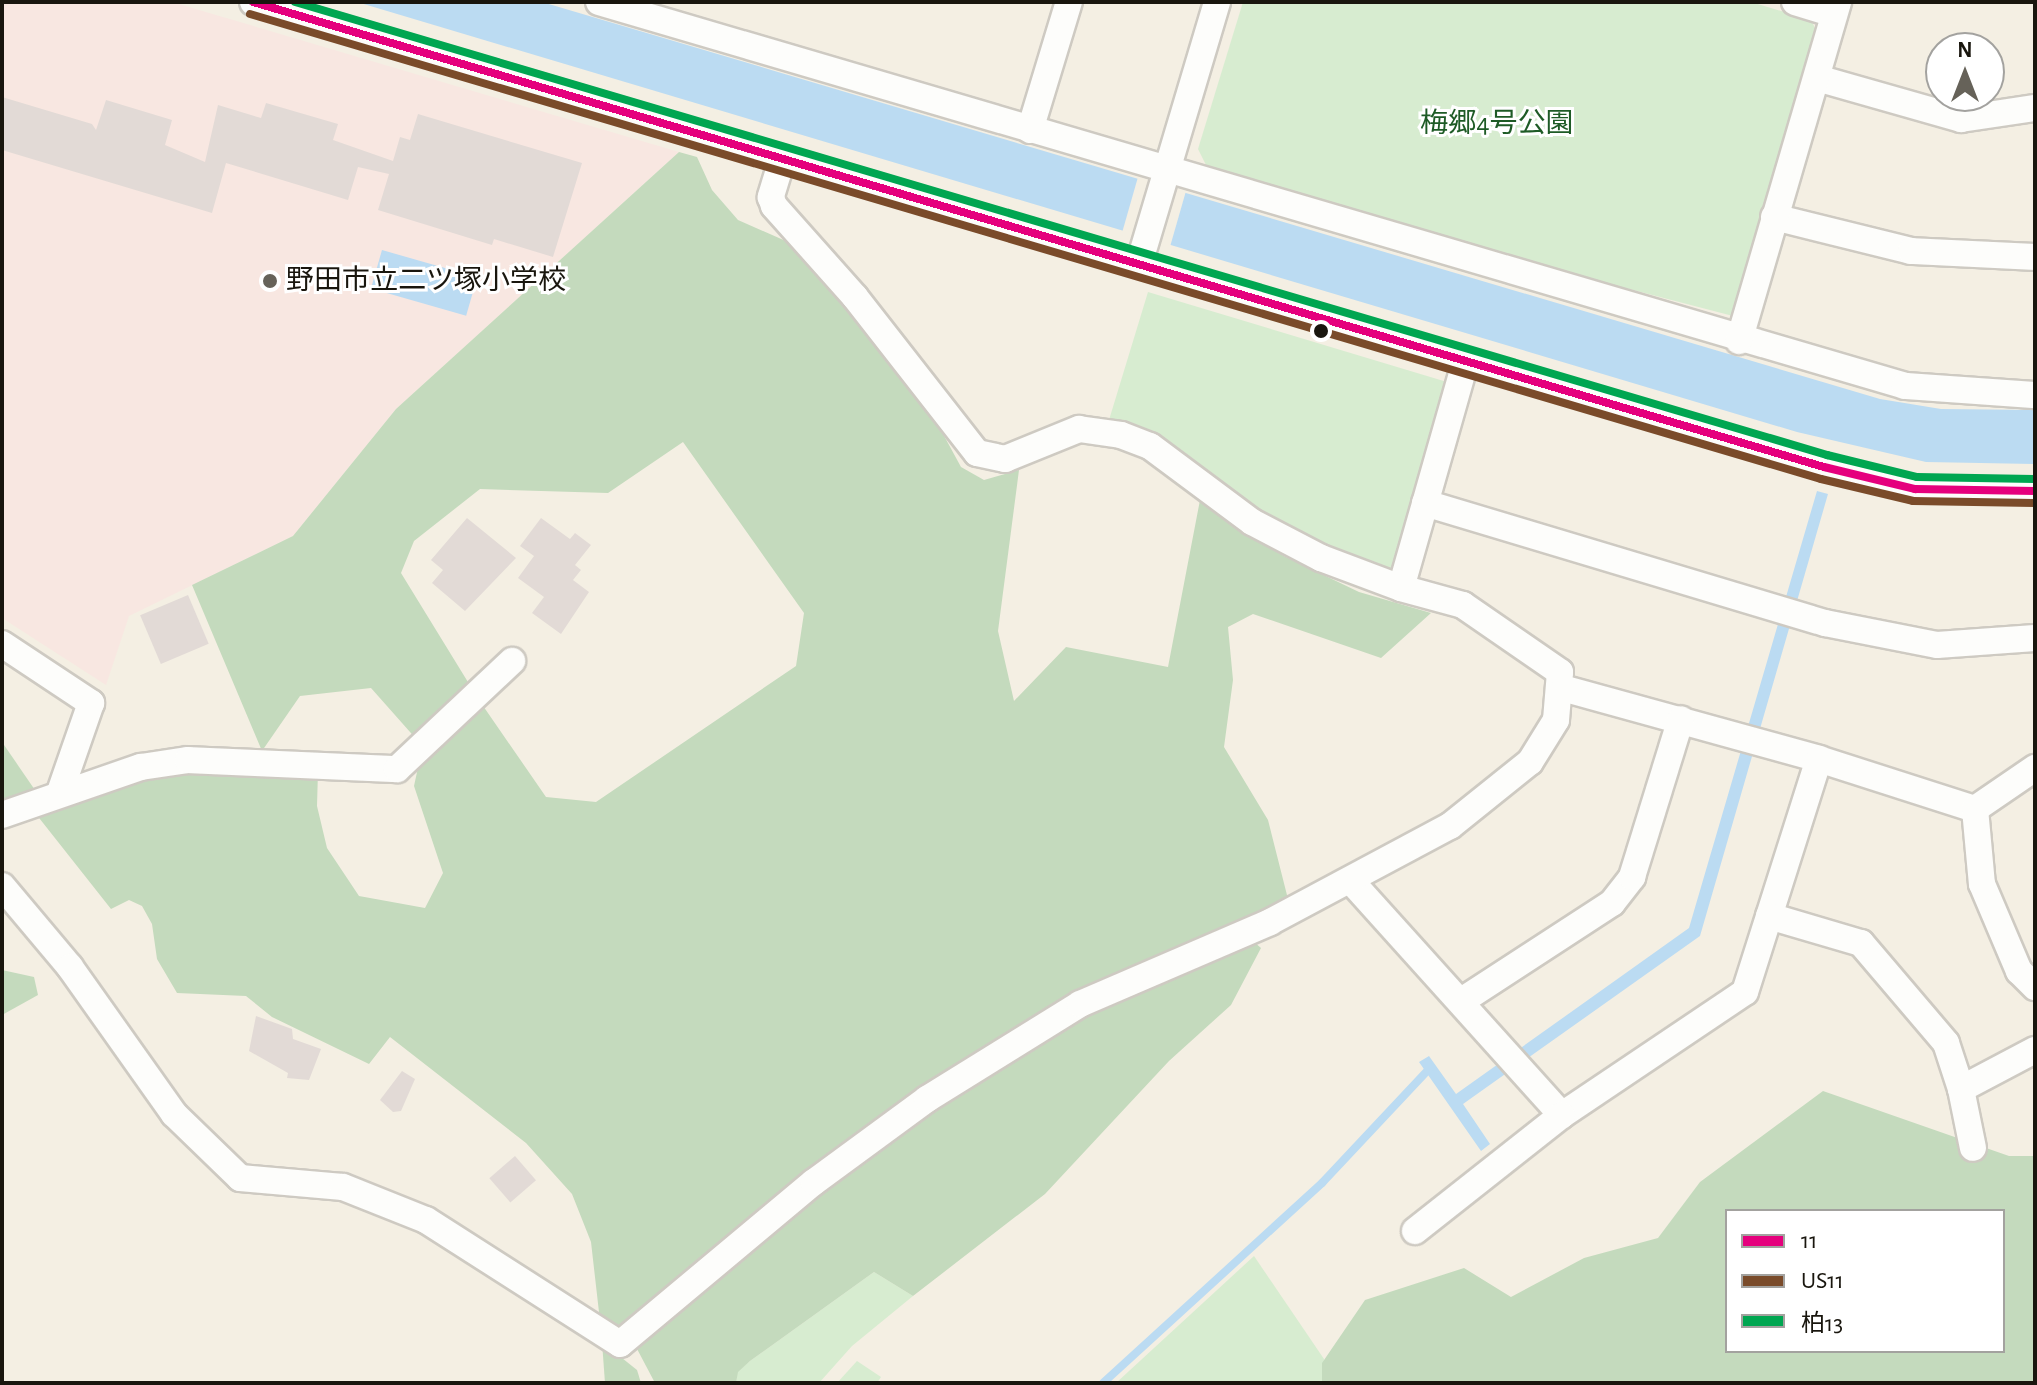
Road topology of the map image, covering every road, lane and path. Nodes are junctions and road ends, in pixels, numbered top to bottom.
1 (253, 2) edge
2 (599, 2) edge
3 (1069, 2) edge
4 (1217, 2) edge
5 (1795, 2) edge
6 (1836, 8) edge
7 (1817, 78) junction
8 (2035, 108) edge
9 (1030, 130) junction
10 (782, 160) junction
11 (1165, 178) junction
12 (1774, 217) junction
13 (1143, 252) junction
14 (2035, 257) edge
15 (1739, 341) junction
16 (1465, 364) junction
17 (2035, 395) edge
18 (2035, 491) edge
19 (1425, 503) junction
20 (1401, 588) junction
21 (2035, 638) edge
22 (2, 644) edge
23 (512, 661) dead end
24 (1562, 688) junction
25 (1681, 719) junction
26 (1819, 759) junction
27 (2035, 768) edge
28 (60, 792) junction
29 (1975, 809) junction
30 (2, 815) edge
31 (1351, 881) junction
32 (2, 886) edge
33 (1769, 916) junction
34 (2035, 987) edge
35 (1463, 1000) junction
36 (2035, 1050) edge
37 (1961, 1089) junction
38 (1562, 1115) junction
39 (1973, 1148) dead end
40 (1415, 1231) dead end

1 - 10 street
2 - 9 street
3 - 9 street
4 - 11 street
5 - 6 street
6 - 7 street
7 - 8 street
7 - 12 street
9 - 11 street
10 - 13 street
10 - 20 street
11 - 13 street
11 - 15 street
12 - 14 street
12 - 15 street
13 - 16 street
15 - 17 street
16 - 18 street
16 - 19 street
19 - 20 street
19 - 21 street
20 - 24 street
22 - 28 street
23 - 28 street
24 - 25 street
24 - 31 street
25 - 26 street
25 - 35 street
26 - 29 street
26 - 33 street
27 - 29 street
28 - 30 street
29 - 34 street
31 - 32 street
31 - 35 street
33 - 37 street
33 - 38 street
35 - 38 street
36 - 37 street
37 - 39 street
38 - 40 street

